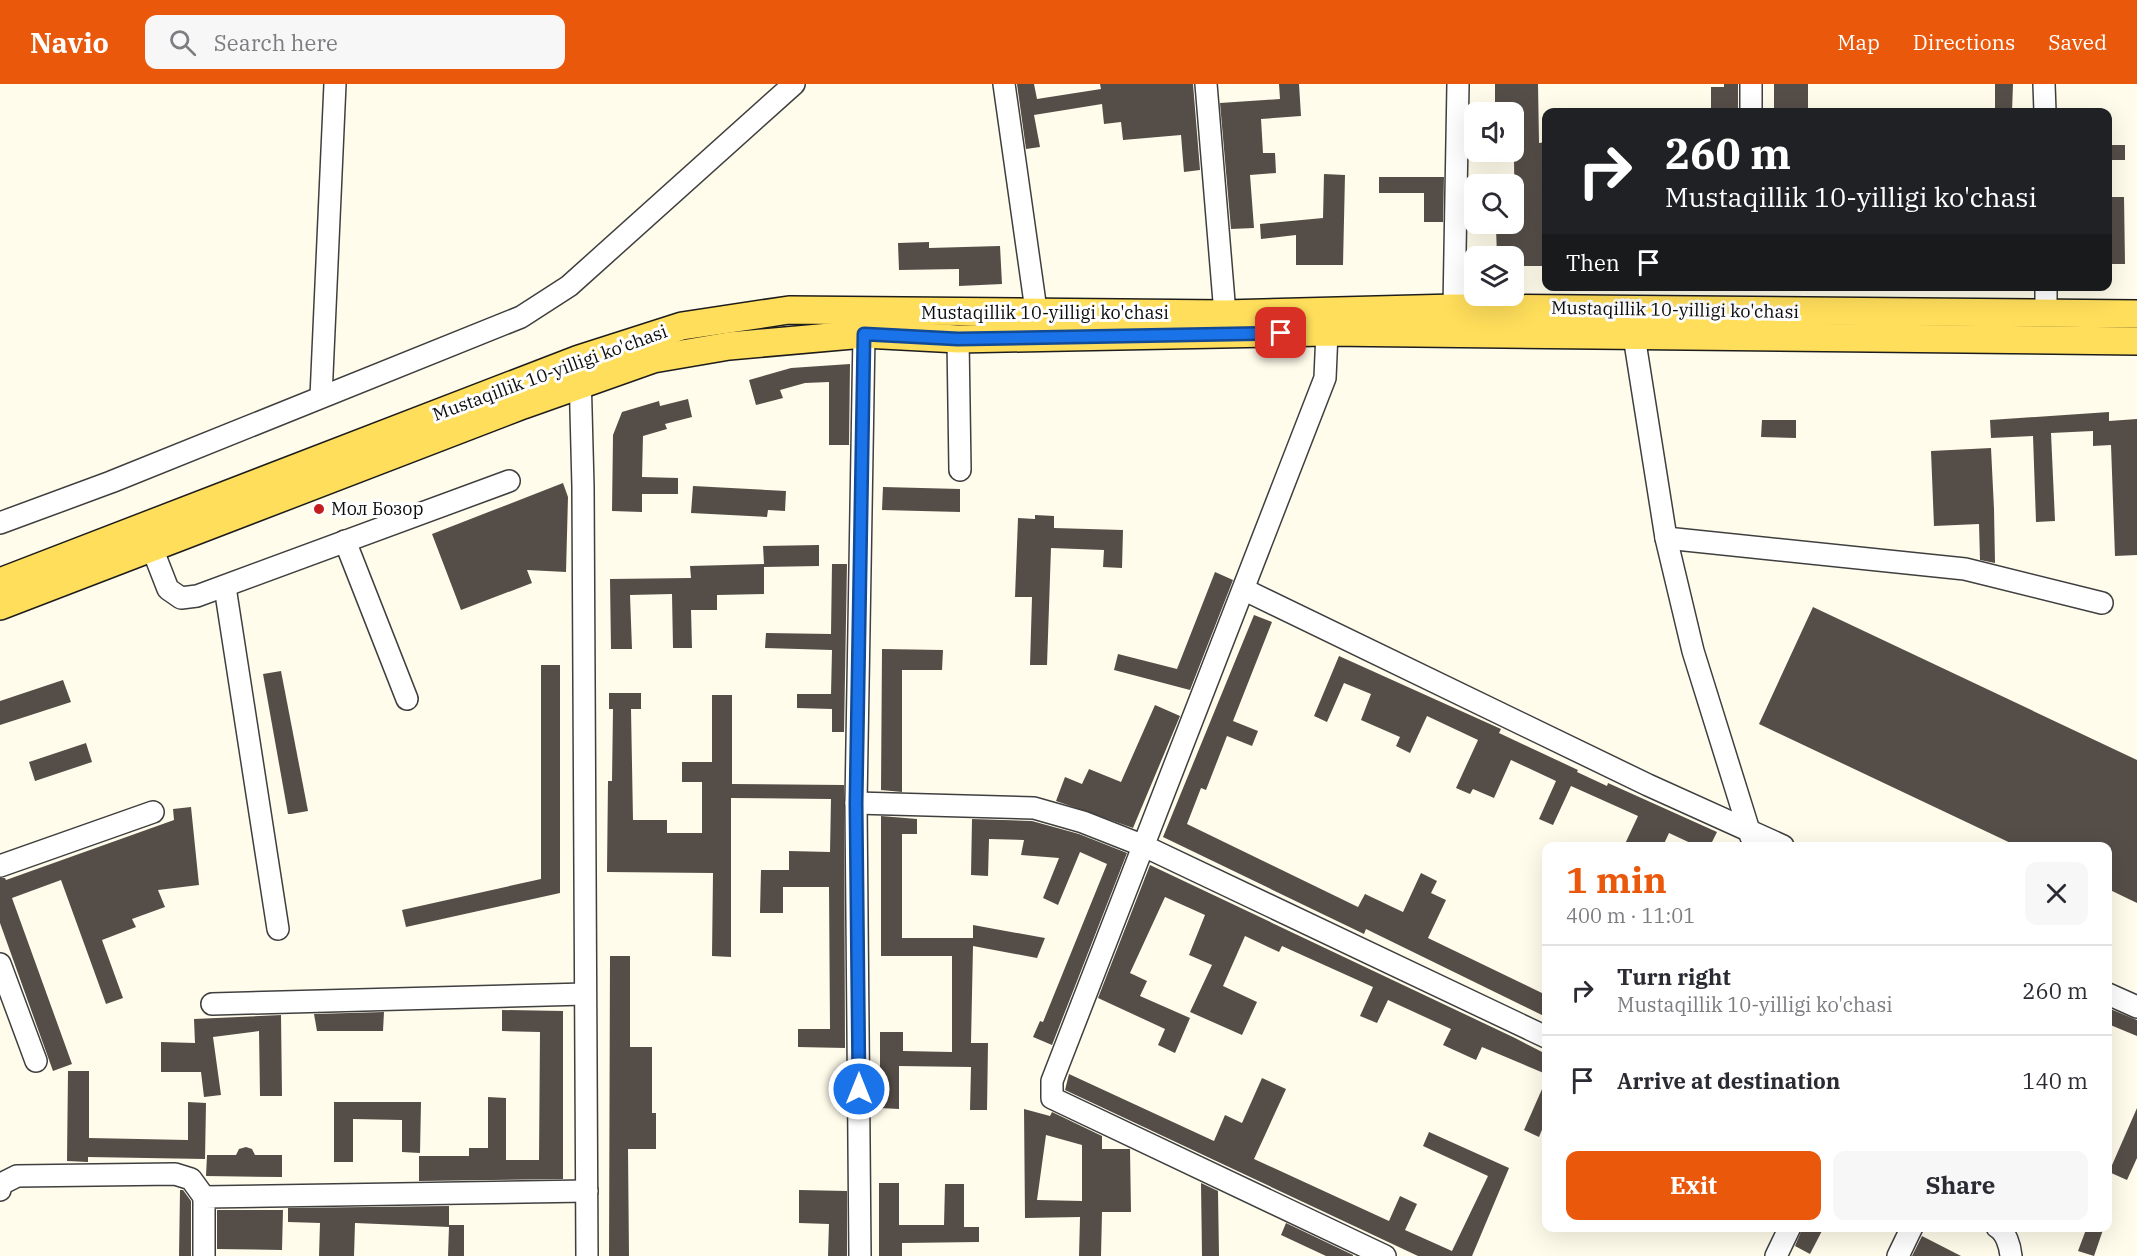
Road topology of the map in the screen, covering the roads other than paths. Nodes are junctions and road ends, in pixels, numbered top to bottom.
1 (335, 84) edge
2 (794, 84) edge
3 (1004, 84) edge
4 (1206, 84) edge
5 (1458, 84) edge
6 (1751, 84) edge
7 (2044, 84) edge
8 (1752, 108) edge
9 (2045, 108) edge
10 (2046, 291) edge
11 (1454, 308) junction
12 (1036, 310) junction
13 (1225, 314) junction
14 (2137, 314) edge
15 (2046, 315) junction
16 (1327, 332) junction
17 (864, 334) junction
18 (1634, 336) junction
19 (958, 339) junction
20 (2137, 341) edge
21 (580, 372) junction
22 (321, 397) junction
23 (960, 470) dead end
24 (509, 481) dead end
25 (0, 523) edge
26 (1666, 538) junction
27 (345, 541) junction
28 (152, 548) junction
29 (0, 582) edge
30 (225, 587) junction
31 (1245, 590) junction
32 (2102, 603) dead end
33 (0, 606) edge
34 (407, 699) dead end
35 (856, 803) junction
36 (153, 812) dead end
37 (1751, 838) edge
38 (1768, 842) edge
39 (1144, 846) junction
40 (0, 866) edge
41 (278, 929) dead end
42 (0, 964) edge
43 (585, 994) junction
44 (2112, 996) edge
45 (212, 1004) dead end
46 (2137, 1007) edge
47 (1542, 1035) edge
48 (36, 1061) dead end
49 (9, 1176) edge
50 (0, 1190) edge
51 (587, 1191) junction
52 (204, 1197) junction
53 (1788, 1232) edge
54 (1910, 1232) edge
55 (2004, 1232) edge
56 (204, 1256) edge
57 (587, 1256) edge
58 (860, 1256) edge
59 (1385, 1256) edge
60 (1776, 1256) edge
61 (1898, 1256) edge
62 (2011, 1256) edge

1 - 22 street
2 - 22 street
3 - 12 street
4 - 13 street
5 - 11 street
6 - 8 street
7 - 9 street
10 - 15 street
11 - 13 main road, Mustaqillik 10-yilligi ko'chasi
11 - 15 main road, Mustaqillik 10-yilligi ko'chasi
12 - 13 main road, Mustaqillik 10-yilligi ko'chasi
12 - 21 main road, Mustaqillik 10-yilligi ko'chasi
14 - 15 main road, Mustaqillik 10-yilligi ko'chasi
16 - 18 main road, Mustaqillik 10-yilligi ko'chasi
16 - 19 main road, Mustaqillik 10-yilligi ko'chasi
16 - 31 street
17 - 19 main road, Mustaqillik 10-yilligi ko'chasi
17 - 21 main road, Mustaqillik 10-yilligi ko'chasi
17 - 35 street
18 - 20 main road, Mustaqillik 10-yilligi ko'chasi
18 - 26 street
19 - 23 street
21 - 28 main road, Mustaqillik 10-yilligi ko'chasi
21 - 29 main road, Mustaqillik 10-yilligi ko'chasi
21 - 43 street
22 - 25 street
24 - 27 street
26 - 32 street
26 - 37 street
27 - 30 street
27 - 34 street
28 - 30 street
28 - 33 main road, Mustaqillik 10-yilligi ko'chasi
30 - 41 street
31 - 37 street
31 - 39 street
35 - 39 street
35 - 58 street
36 - 40 street
37 - 38 street
39 - 47 street
39 - 59 street
42 - 48 street
43 - 45 street
43 - 51 street
44 - 46 street
49 - 50 street
49 - 52 street
51 - 52 street
51 - 57 street
52 - 56 street
53 - 60 street
54 - 61 street
55 - 62 street

